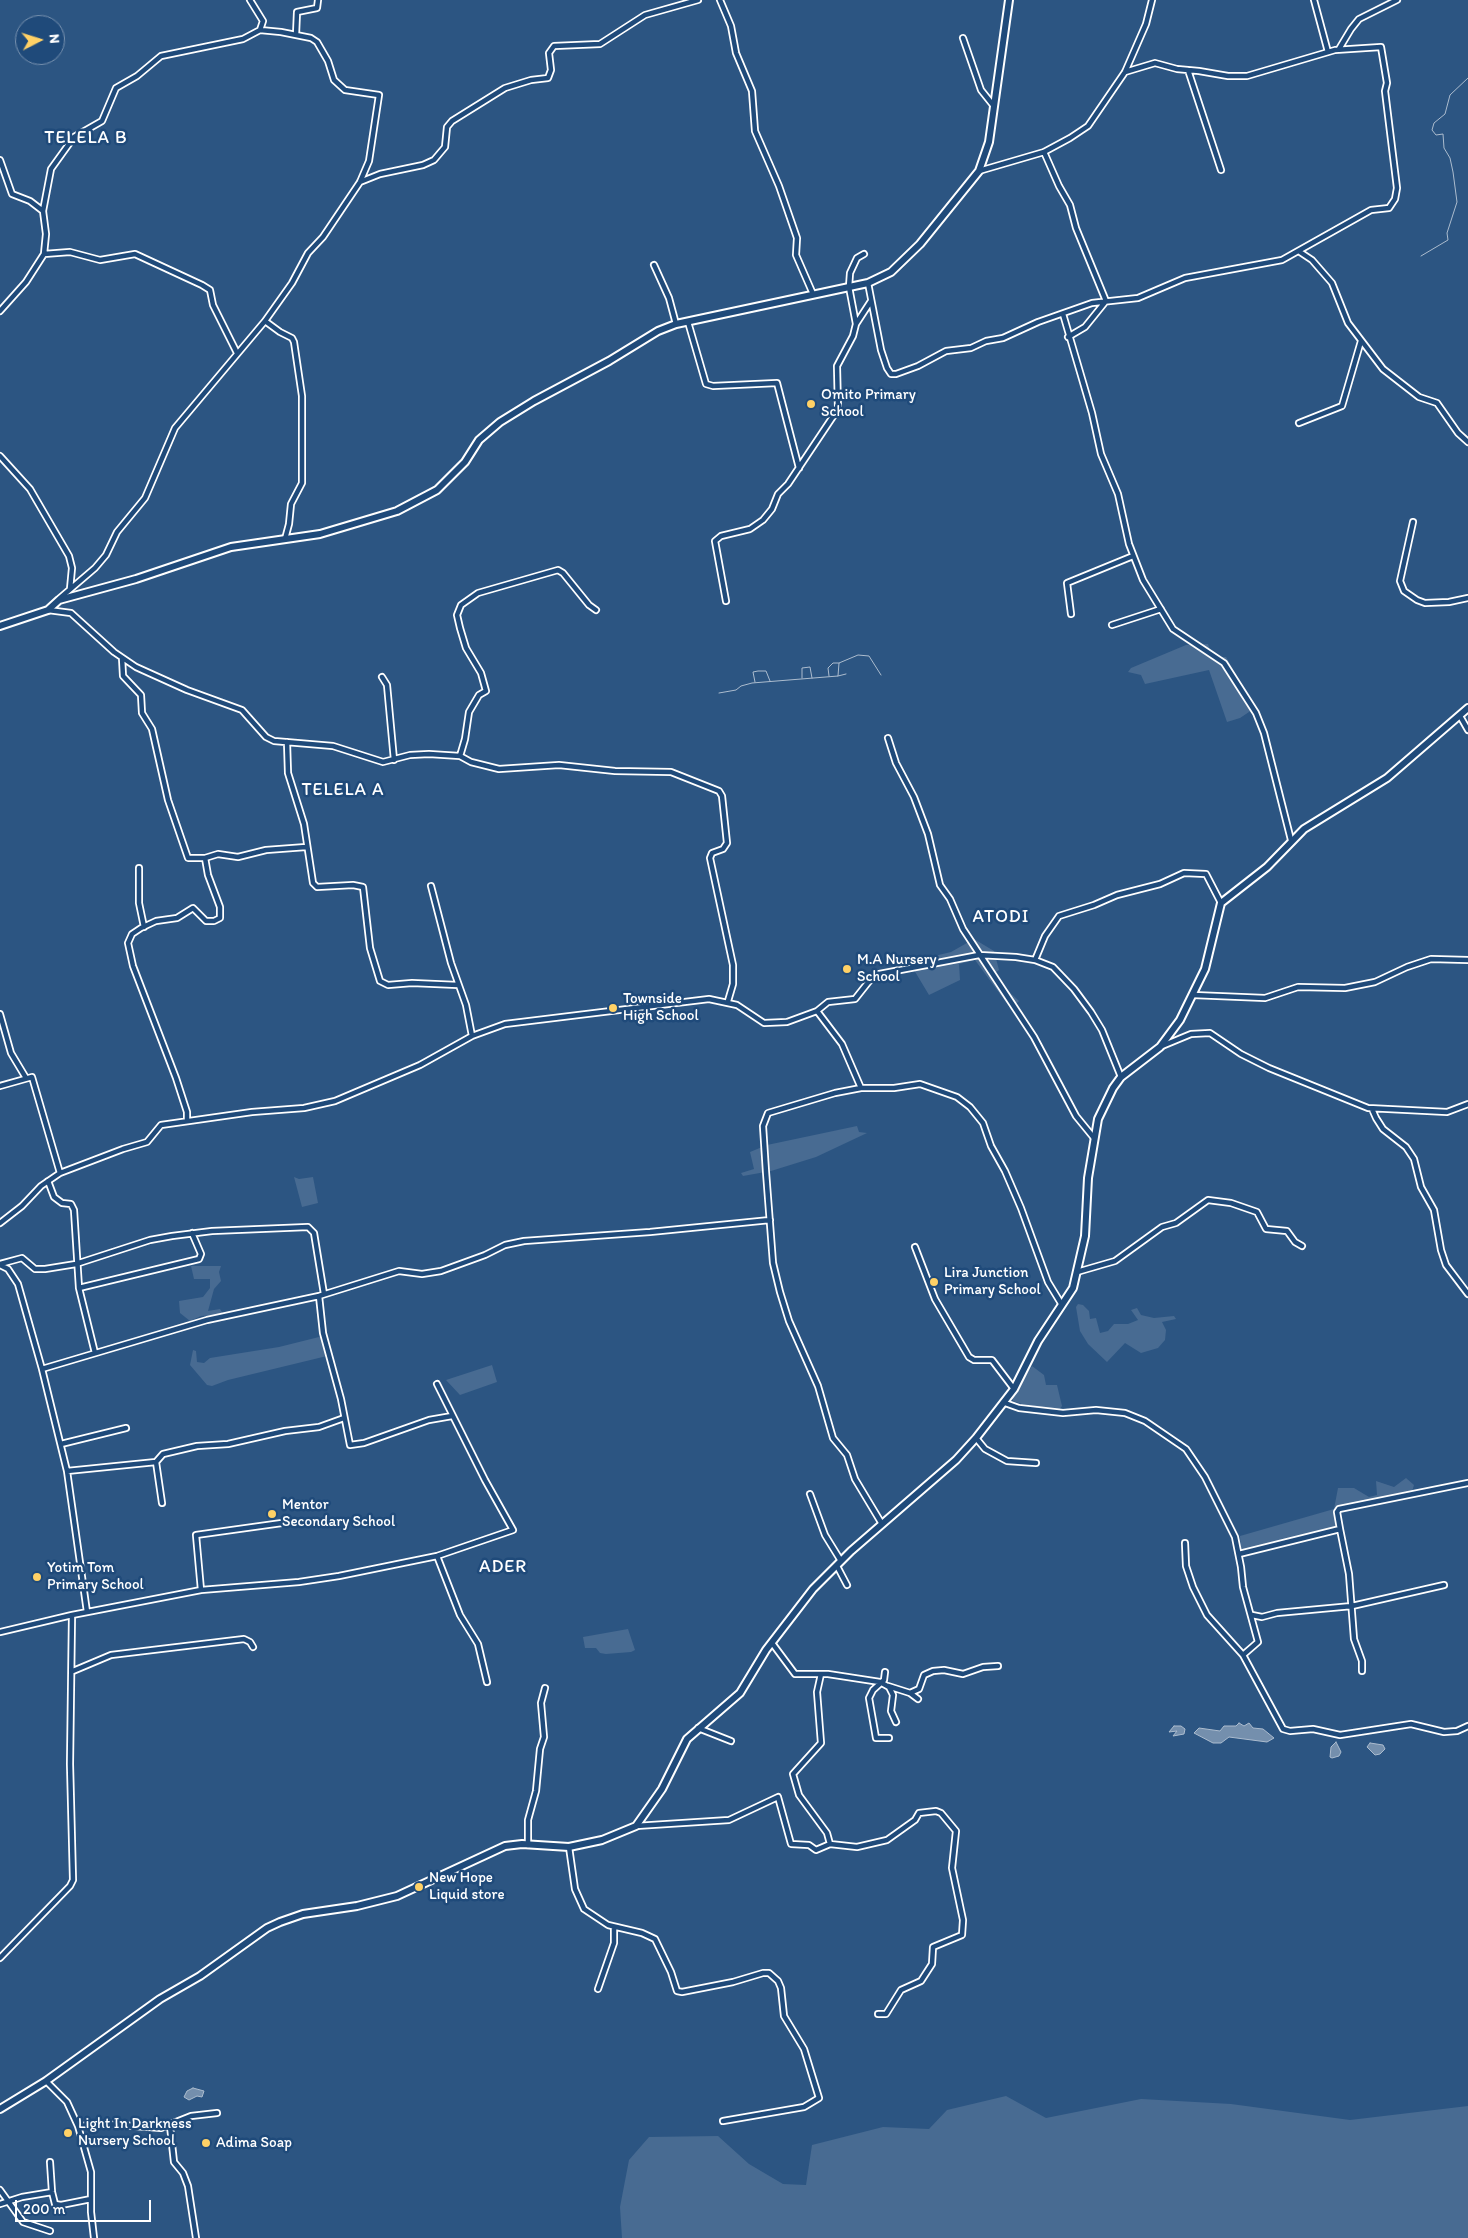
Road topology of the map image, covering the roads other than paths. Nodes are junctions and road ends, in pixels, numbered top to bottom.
1 (250, 0) edge
2 (318, 0) edge
3 (698, 0) edge
4 (720, 0) edge
5 (1009, 0) edge
6 (1152, 0) edge
7 (1314, 0) edge
8 (1397, 0) edge
9 (260, 30) junction
10 (296, 35) junction
11 (963, 38) dead end
12 (1339, 49) junction
13 (1328, 52) junction
14 (1188, 70) junction
15 (1125, 72) junction
16 (993, 105) junction
17 (1044, 152) junction
18 (0, 160) edge
19 (1220, 170) dead end
20 (979, 171) junction
21 (360, 182) junction
22 (43, 211) junction
23 (1300, 252) junction
24 (44, 254) junction
25 (864, 254) dead end
26 (654, 265) dead end
27 (868, 282) junction
28 (849, 287) junction
29 (813, 294) junction
30 (1106, 300) junction
31 (871, 301) junction
32 (0, 311) edge
33 (1063, 314) junction
34 (265, 321) junction
35 (688, 322) junction
36 (676, 324) junction
37 (856, 324) junction
38 (1068, 337) junction
39 (1361, 341) junction
40 (237, 353) junction
41 (1299, 423) dead end
42 (1468, 442) edge
43 (0, 456) edge
44 (799, 468) junction
45 (1413, 522) dead end
46 (285, 540) junction
47 (1134, 556) junction
48 (70, 589) junction
49 (1468, 598) edge
50 (59, 600) junction
51 (726, 601) dead end
52 (1161, 609) junction
53 (48, 610) junction
54 (596, 610) dead end
55 (1071, 614) dead end
56 (1112, 625) dead end
57 (0, 626) edge
58 (122, 658) junction
59 (382, 677) dead end
60 (1468, 708) edge
61 (1460, 716) junction
62 (1468, 730) edge
63 (888, 738) dead end
64 (287, 742) junction
65 (460, 756) junction
66 (394, 760) junction
67 (1291, 840) junction
68 (306, 847) junction
69 (205, 858) junction
70 (139, 868) dead end
71 (431, 886) dead end
72 (1221, 903) junction
73 (144, 926) junction
74 (979, 955) junction
75 (1035, 960) junction
76 (1468, 960) edge
77 (458, 985) junction
78 (1193, 995) junction
79 (728, 1001) junction
80 (817, 1011) junction
81 (0, 1014) edge
82 (472, 1036) junction
83 (1160, 1047) junction
84 (1121, 1077) junction
85 (26, 1078) junction
86 (0, 1086) edge
87 (861, 1088) junction
88 (1468, 1104) edge
89 (1372, 1109) junction
90 (187, 1121) junction
91 (1094, 1138) junction
92 (60, 1173) junction
93 (48, 1181) junction
94 (770, 1220) junction
95 (0, 1223) edge
96 (192, 1233) junction
97 (1302, 1246) dead end
98 (915, 1247) dead end
99 (0, 1264) edge
100 (76, 1264) junction
101 (1077, 1272) junction
102 (78, 1288) junction
103 (1468, 1294) edge
104 (322, 1295) junction
105 (1062, 1306) junction
106 (95, 1353) junction
107 (42, 1369) junction
108 (437, 1384) dead end
109 (1014, 1389) junction
110 (1005, 1403) junction
111 (452, 1416) junction
112 (344, 1418) junction
113 (126, 1428) dead end
114 (976, 1438) junction
115 (60, 1444) junction
116 (156, 1462) junction
117 (1036, 1463) dead end
118 (67, 1472) junction
119 (1468, 1483) edge
120 (810, 1494) dead end
121 (162, 1503) dead end
122 (289, 1522) dead end
123 (882, 1524) junction
124 (1340, 1529) junction
125 (1185, 1544) dead end
126 (1239, 1554) junction
127 (438, 1556) junction
128 (839, 1563) junction
129 (847, 1585) dead end
130 (1444, 1585) dead end
131 (201, 1590) junction
132 (1352, 1606) junction
133 (87, 1612) junction
134 (72, 1615) junction
135 (1252, 1615) junction
136 (0, 1632) edge
137 (772, 1643) junction
138 (253, 1646) dead end
139 (1243, 1655) junction
140 (998, 1666) dead end
141 (73, 1671) junction
142 (1362, 1671) dead end
143 (885, 1672) dead end
144 (821, 1674) junction
145 (883, 1681) junction
146 (488, 1682) dead end
147 (888, 1687) junction
148 (545, 1688) dead end
149 (910, 1693) junction
150 (918, 1699) dead end
151 (896, 1722) dead end
152 (1468, 1726) edge
153 (698, 1728) junction
154 (889, 1738) dead end
155 (731, 1741) dead end
156 (636, 1826) junction
157 (830, 1844) junction
158 (528, 1845) junction
159 (568, 1847) junction
160 (614, 1927) junction
161 (0, 1958) edge
162 (598, 1989) dead end
163 (878, 2014) dead end
164 (46, 2081) junction
165 (0, 2109) edge
166 (217, 2112) dead end
167 (723, 2121) dead end
168 (78, 2126) junction
169 (170, 2126) junction
170 (50, 2162) dead end
171 (0, 2190) edge
172 (52, 2192) junction
173 (91, 2199) junction
174 (7, 2202) junction
175 (0, 2204) edge
176 (50, 2231) dead end
177 (94, 2238) edge
178 (196, 2238) edge

1 - 9 street
2 - 10 street
3 - 21 street
4 - 29 street
5 - 16 street
6 - 15 street
7 - 13 street
8 - 12 street
9 - 10 street
9 - 22 street
10 - 21 street
11 - 16 street
12 - 13 street
12 - 23 street
13 - 14 street
14 - 15 street
14 - 19 street
15 - 17 street
16 - 20 street
17 - 20 street
17 - 30 street
18 - 22 street
20 - 27 street
21 - 34 street
22 - 24 street
23 - 30 street
23 - 39 street
24 - 32 street
24 - 40 street
25 - 28 street
26 - 36 street
27 - 28 street
27 - 31 street
28 - 29 street
28 - 37 street
29 - 35 street
30 - 33 street
30 - 38 street
31 - 33 street
31 - 37 street
33 - 38 street
34 - 40 street
34 - 46 street
35 - 36 street
35 - 44 street
36 - 46 street
37 - 44 street
38 - 47 street
39 - 41 street
39 - 42 street
40 - 48 street
43 - 48 street
44 - 51 street
45 - 49 street
46 - 50 street
47 - 52 street
47 - 55 street
48 - 50 street
50 - 53 street
52 - 56 street
52 - 67 street
53 - 57 street
53 - 58 street
54 - 65 street
58 - 64 street
58 - 69 street
59 - 66 street
60 - 61 street
61 - 62 street
61 - 67 street
63 - 74 street
64 - 66 street
64 - 68 street
65 - 66 street
65 - 79 street
67 - 72 street
68 - 69 street
68 - 77 street
69 - 73 street
70 - 73 street
71 - 77 street
72 - 75 street
72 - 78 street
73 - 90 street
74 - 75 street
74 - 80 street
74 - 91 street
75 - 84 street
76 - 78 street
77 - 82 street
78 - 83 street
79 - 80 street
79 - 82 street
80 - 87 street
81 - 85 street
82 - 90 street
83 - 84 street
83 - 89 street
84 - 91 street
85 - 86 street
85 - 92 street
87 - 94 street
87 - 105 street
88 - 89 street
89 - 103 street
90 - 92 street
91 - 101 street
92 - 93 street
93 - 95 street
93 - 100 street
94 - 104 street
94 - 123 street
96 - 100 street
96 - 102 street
96 - 104 street
97 - 101 street
98 - 109 street
99 - 100 street
99 - 107 street
100 - 102 street
101 - 105 street
102 - 106 street
104 - 106 street
104 - 112 street
105 - 109 street
106 - 107 street
107 - 115 street
108 - 111 street
109 - 110 street
110 - 114 street
110 - 126 street
111 - 112 street
111 - 127 street
112 - 116 street
113 - 115 street
114 - 117 street
114 - 123 street
115 - 118 street
116 - 118 street
116 - 121 street
118 - 133 street
119 - 124 street
120 - 128 street
122 - 131 street
123 - 128 street
124 - 126 street
124 - 132 street
125 - 139 street
126 - 135 street
127 - 131 street
127 - 146 street
128 - 129 street
128 - 137 street
130 - 132 street
131 - 133 street
132 - 135 street
132 - 142 street
133 - 134 street
134 - 136 street
134 - 141 street
135 - 139 street
137 - 144 street
137 - 153 street
138 - 141 street
139 - 152 street
140 - 149 street
141 - 161 street
143 - 145 street
144 - 145 street
144 - 157 street
145 - 147 street
145 - 154 street
147 - 149 street
147 - 151 street
148 - 158 street
149 - 150 street
153 - 155 street
153 - 156 street
156 - 157 street
156 - 159 street
157 - 163 street
158 - 159 street
158 - 164 street
159 - 160 street
160 - 162 street
160 - 167 street
164 - 165 street
164 - 168 street
166 - 169 street
168 - 169 street
168 - 173 street
169 - 178 street
170 - 172 street
171 - 174 street
172 - 173 street
172 - 174 street
173 - 177 street
174 - 175 street
174 - 176 street

